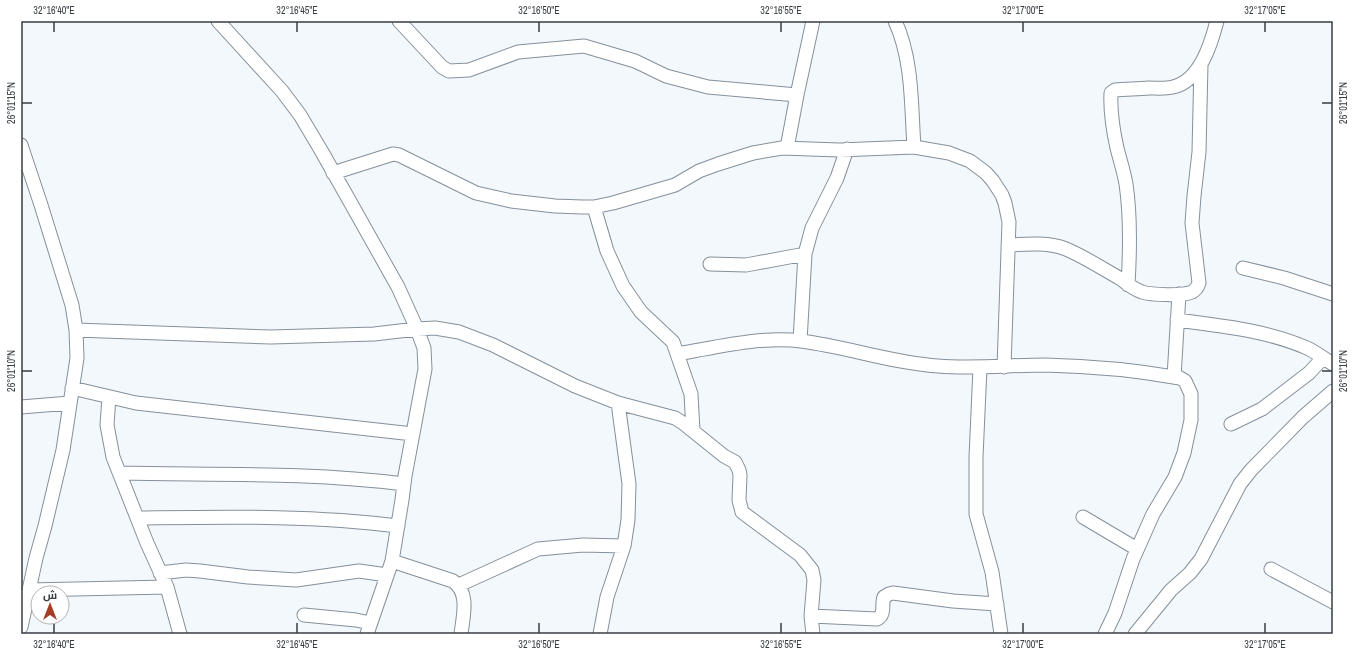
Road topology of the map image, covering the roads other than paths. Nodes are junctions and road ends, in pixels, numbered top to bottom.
1 (218, 21) edge
2 (400, 21) edge
3 (813, 21) edge
4 (895, 21) edge
5 (1217, 21) edge
6 (1202, 64) junction
7 (797, 95) junction
8 (21, 145) edge
9 (914, 147) junction
10 (787, 148) junction
11 (847, 149) junction
12 (333, 173) junction
13 (594, 206) junction
14 (1008, 245) junction
15 (805, 254) junction
16 (710, 264) dead end
17 (1243, 268) dead end
18 (1128, 285) junction
19 (1179, 294) junction
20 (1333, 294) edge
21 (1177, 320) junction
22 (417, 329) junction
23 (76, 330) junction
24 (800, 341) junction
25 (678, 354) junction
26 (1328, 361) edge
27 (1004, 367) junction
28 (980, 368) junction
29 (1174, 377) junction
30 (72, 388) junction
31 (1333, 391) edge
32 (109, 396) junction
33 (618, 402) junction
34 (70, 403) junction
35 (21, 407) edge
36 (1231, 424) dead end
37 (693, 431) junction
38 (413, 434) junction
39 (120, 473) junction
40 (404, 484) junction
41 (1083, 517) dead end
42 (138, 518) junction
43 (398, 526) junction
44 (624, 546) junction
45 (1137, 549) junction
46 (392, 561) junction
47 (1271, 569) dead end
48 (160, 573) junction
49 (387, 575) junction
50 (459, 585) junction
51 (167, 587) junction
52 (29, 590) junction
53 (1333, 602) edge
54 (997, 604) junction
55 (23, 605) edge
56 (304, 615) dead end
57 (811, 616) junction
58 (21, 627) edge
59 (368, 629) edge
60 (180, 634) edge
61 (461, 634) edge
62 (600, 634) edge
63 (812, 634) edge
64 (1001, 634) edge
65 (1105, 634) edge
66 (1135, 634) edge

1 - 12 street
2 - 7 street
3 - 7 street
4 - 9 street
5 - 6 street
6 - 18 street
6 - 19 street
7 - 10 street
8 - 23 street
9 - 11 street
9 - 14 street
10 - 11 street
10 - 13 street
11 - 15 street
12 - 13 street
12 - 22 street
13 - 25 street
14 - 18 street
14 - 27 street
15 - 16 street
15 - 24 street
17 - 20 street
18 - 19 street
19 - 21 street
21 - 26 street
21 - 29 street
22 - 23 street
22 - 33 street
22 - 38 street
23 - 30 street
24 - 25 street
24 - 28 street
25 - 37 street
26 - 36 street
27 - 28 street
27 - 29 street
28 - 54 street
29 - 45 street
30 - 32 street
30 - 34 street
31 - 66 street
32 - 38 street
32 - 39 street
33 - 37 street
33 - 44 street
34 - 35 street
34 - 52 street
37 - 57 street
38 - 40 street
39 - 40 street
39 - 42 street
40 - 43 street
41 - 45 street
42 - 43 street
42 - 48 street
43 - 46 street
44 - 50 street
44 - 62 street
45 - 65 street
46 - 49 street
46 - 50 street
47 - 53 street
48 - 49 street
48 - 51 street
49 - 59 street
50 - 61 street
51 - 52 street
51 - 60 street
52 - 55 street
54 - 57 street
54 - 64 street
55 - 58 street
56 - 59 street
57 - 63 street

